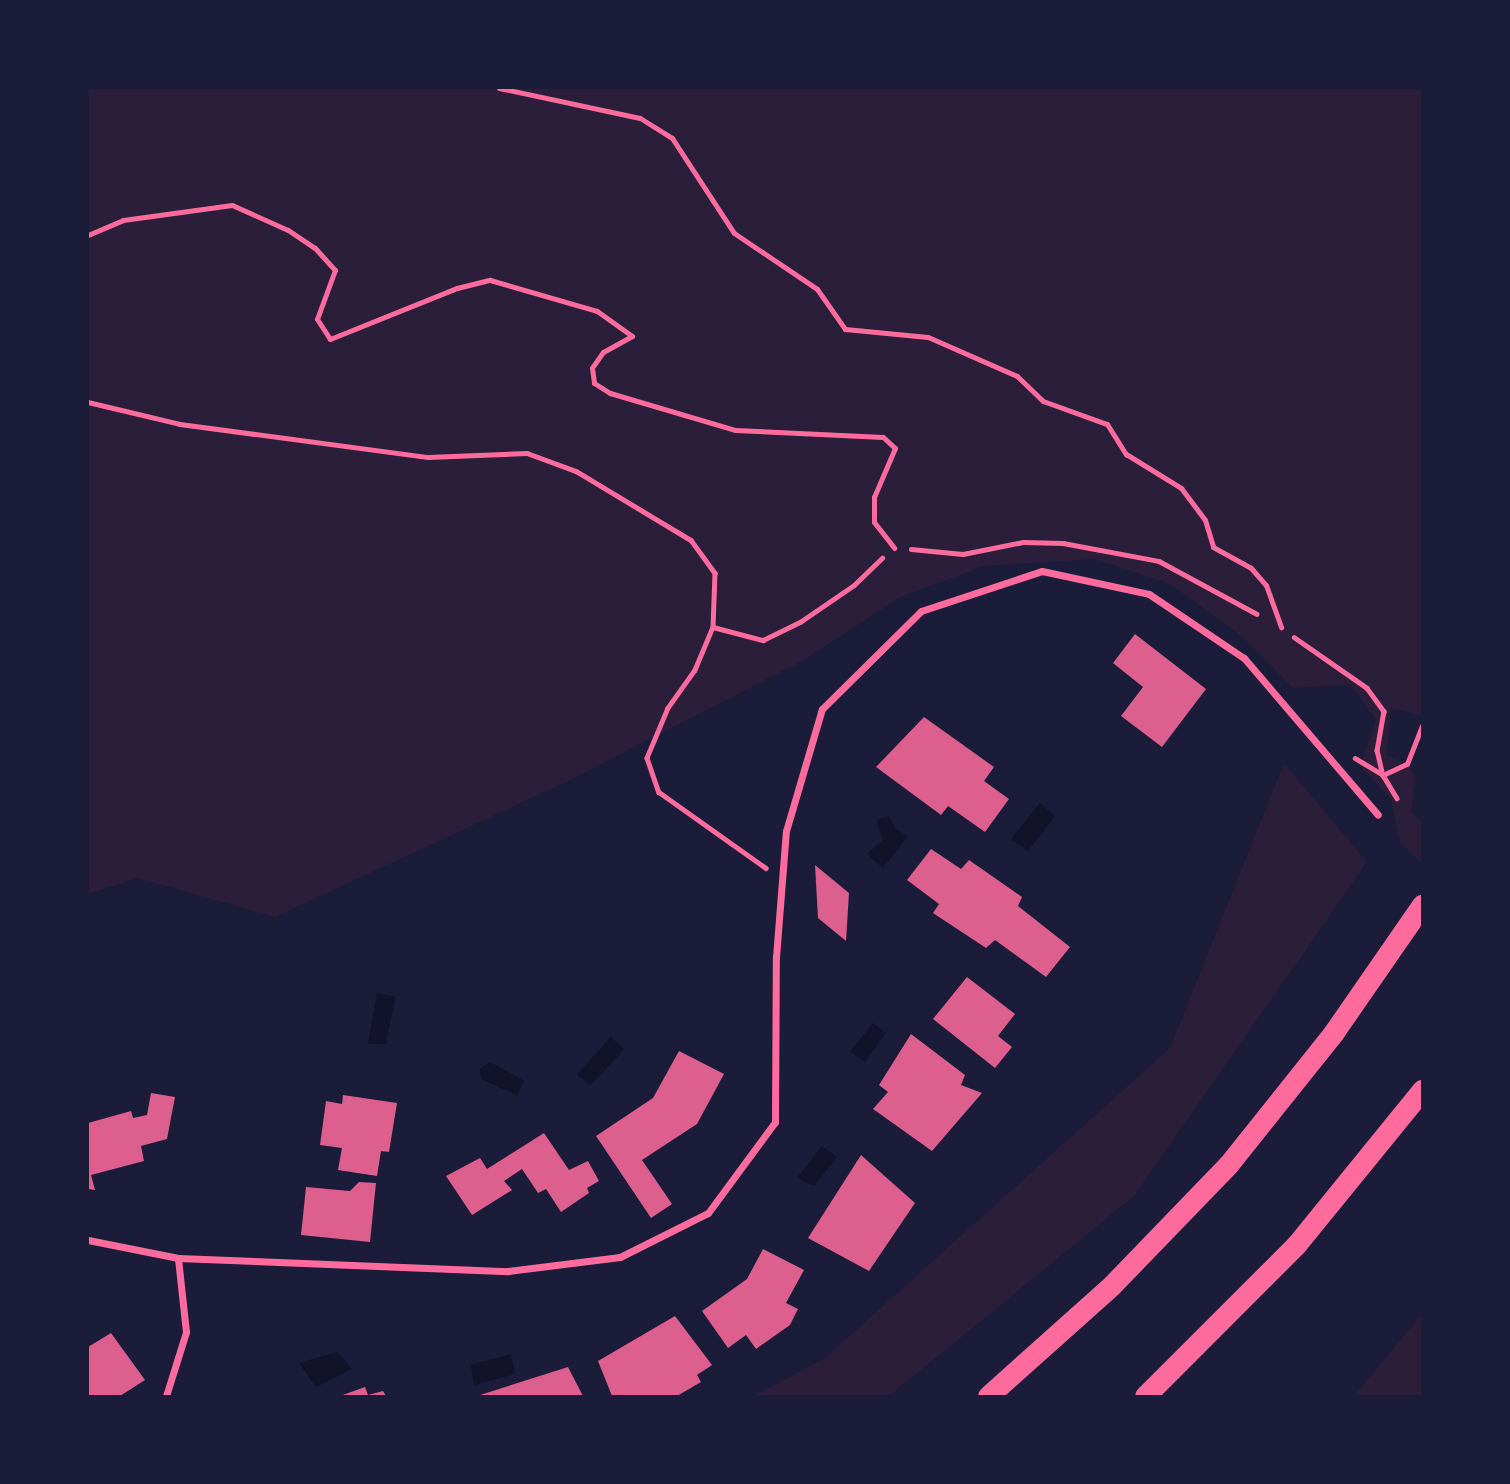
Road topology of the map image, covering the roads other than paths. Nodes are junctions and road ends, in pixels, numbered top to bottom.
1 (499, 88) edge
2 (88, 235) edge
3 (894, 548) road end
4 (1281, 627) road end
5 (1378, 814) dead end
6 (1423, 905) edge
7 (1423, 1090) edge
8 (88, 1240) edge
9 (178, 1258) junction
10 (166, 1396) edge
11 (988, 1396) edge
12 (1145, 1396) edge

1 - 4 lane
2 - 3 lane
5 - 9 street
6 - 11 highway
7 - 12 highway
8 - 9 street
9 - 10 street

